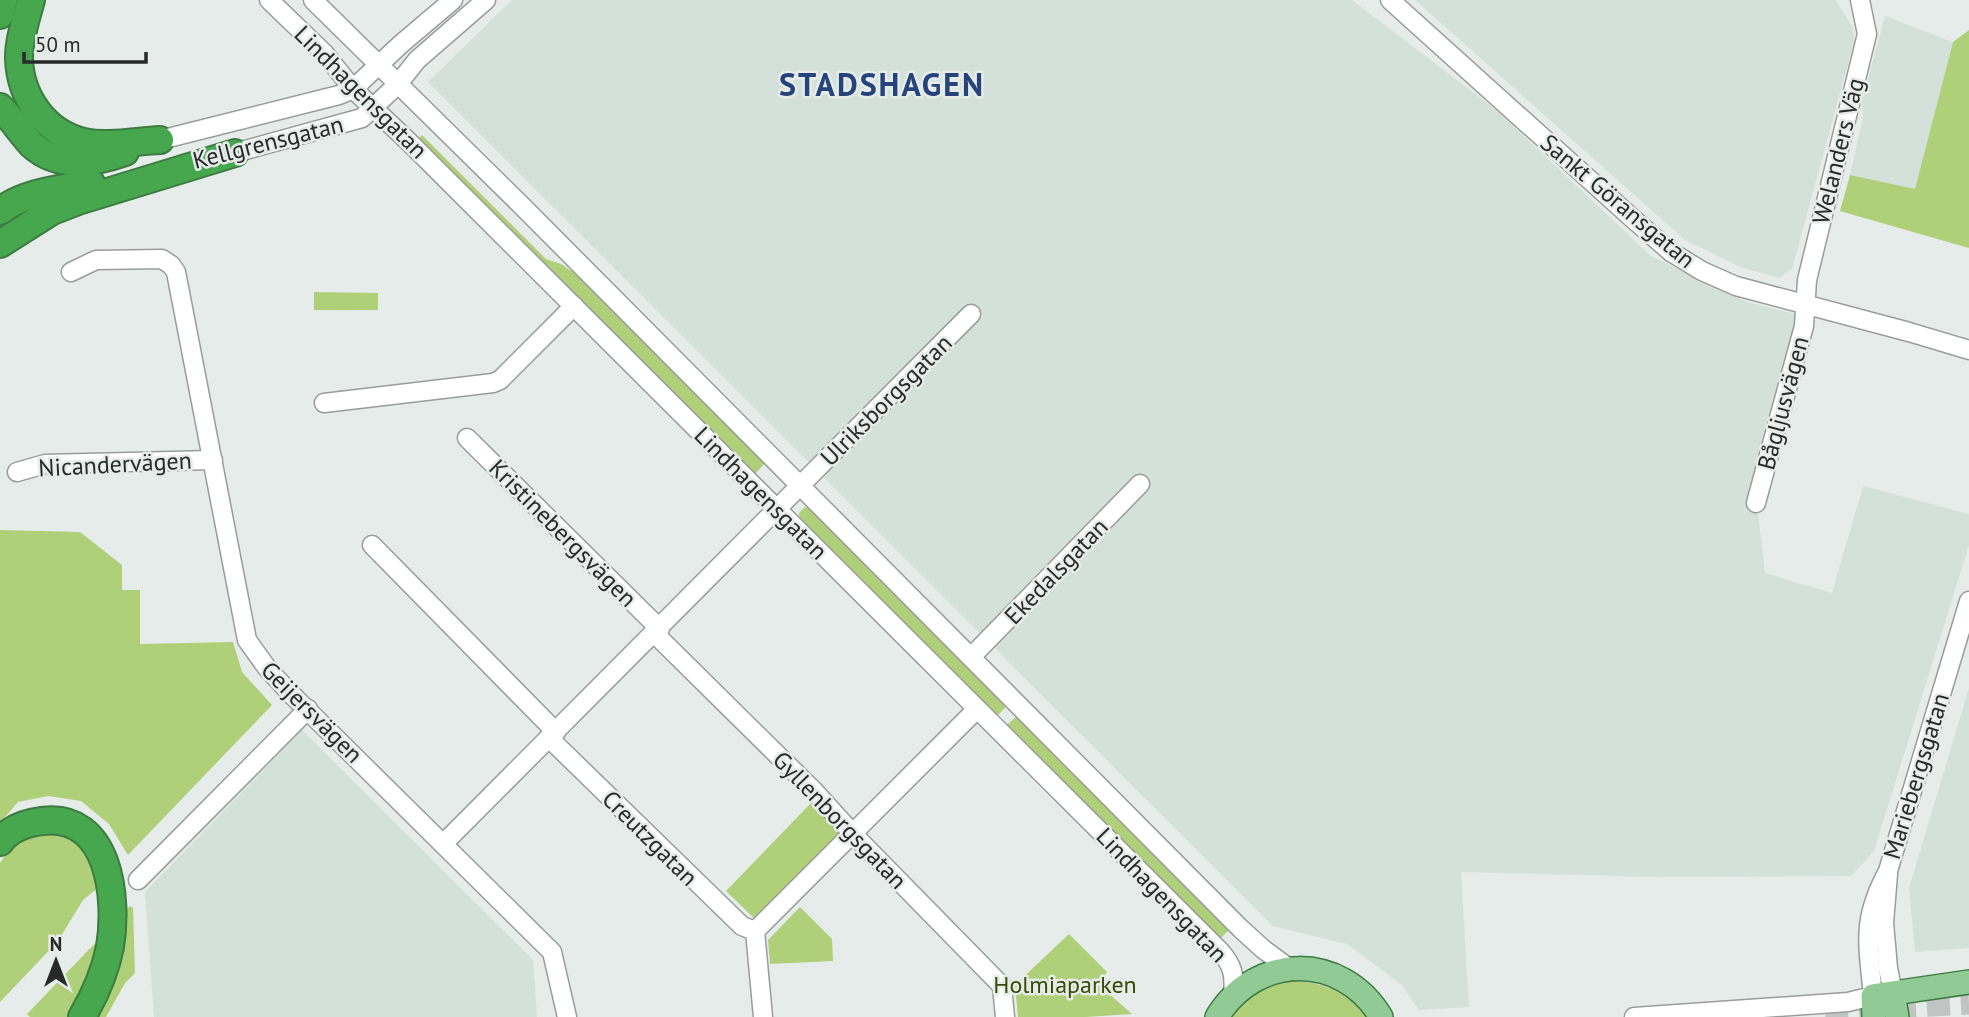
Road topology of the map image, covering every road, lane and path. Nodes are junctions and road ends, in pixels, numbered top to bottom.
1 (4, 0) edge
2 (31, 0) edge
3 (269, 0) edge
4 (313, 0) edge
5 (453, 0) edge
6 (486, 0) edge
7 (1390, 0) edge
8 (1860, 0) edge
9 (0, 15) edge
10 (379, 65) junction
11 (398, 83) junction
12 (353, 89) junction
13 (0, 107) edge
14 (373, 109) junction
15 (160, 140) joint
16 (235, 153) junction
17 (78, 162) junction
18 (171, 165) joint
19 (0, 211) edge
20 (0, 233) edge
21 (0, 244) edge
22 (71, 272) dead end
23 (1806, 303) junction
24 (574, 306) junction
25 (971, 314) dead end
26 (1969, 350) edge
27 (324, 403) dead end
28 (467, 438) dead end
29 (213, 460) junction
30 (17, 472) dead end
31 (1140, 484) dead end
32 (800, 486) junction
33 (1756, 503) dead end
34 (777, 508) junction
35 (372, 544) dead end
36 (1969, 601) edge
37 (657, 632) junction
38 (971, 657) junction
39 (308, 709) junction
40 (977, 709) junction
41 (553, 735) junction
42 (853, 834) junction
43 (0, 842) edge
44 (443, 844) junction
45 (138, 880) dead end
46 (755, 931) junction
47 (1290, 969) junction
48 (1969, 982) edge
49 (1880, 1002) edge
50 (1220, 1009) edge
51 (82, 1017) edge
52 (567, 1017) edge
53 (763, 1017) edge
54 (1004, 1017) edge
55 (1381, 1017) edge
56 (1634, 1017) edge
57 (1897, 1017) edge

1 - 9 highway
2 - 17 highway
3 - 12 street, Lindhagensgatan
4 - 10 street, Lindhagensgatan
5 - 10 street, Kellgrensgatan
6 - 11 street, Kellgrensgatan
7 - 23 street, Sankt Göransgatan
8 - 23 street, Welanders Väg
10 - 11 street, Lindhagensgatan
10 - 12 street, Kellgrensgatan
11 - 14 street, Kellgrensgatan
11 - 32 street, Lindhagensgatan
12 - 14 street, Lindhagensgatan
12 - 15 street, Kellgrensgatan
13 - 17 highway
14 - 16 street, Kellgrensgatan
14 - 24 street, Lindhagensgatan
15 - 17 highway
16 - 18 street, Kellgrensgatan
16 - 21 highway
17 - 18 highway
17 - 19 highway
17 - 20 highway
22 - 29 street, Geijersvägen
23 - 26 street, Sankt Göransgatan
23 - 33 street, Bågljusvägen
24 - 27 street
24 - 34 street, Lindhagensgatan
25 - 32 street, Ulriksborgsgatan
28 - 37 street, Kristinebergsvägen
29 - 30 street, Nicandervägen
29 - 39 street, Geijersvägen
31 - 38 street, Ekedalsgatan
32 - 34 street, Ulriksborgsgatan
32 - 38 street, Lindhagensgatan
34 - 37 street
34 - 40 street, Lindhagensgatan
35 - 41 street
36 - 49 street, Mariebergsgatan
37 - 41 street
37 - 42 street, Gyllenborgsgatan
38 - 47 street, Lindhagensgatan
39 - 44 street, Geijersvägen
39 - 45 street
40 - 42 street
40 - 50 street, Lindhagensgatan
41 - 44 street
41 - 46 street, Creutzgatan
42 - 46 street
42 - 54 street, Gyllenborgsgatan
43 - 51 highway
44 - 52 street, Geijersvägen
46 - 53 street
47 - 50 main road
47 - 55 main road
48 - 49 main road
49 - 56 street
49 - 57 main road, Mariebergsgatan

